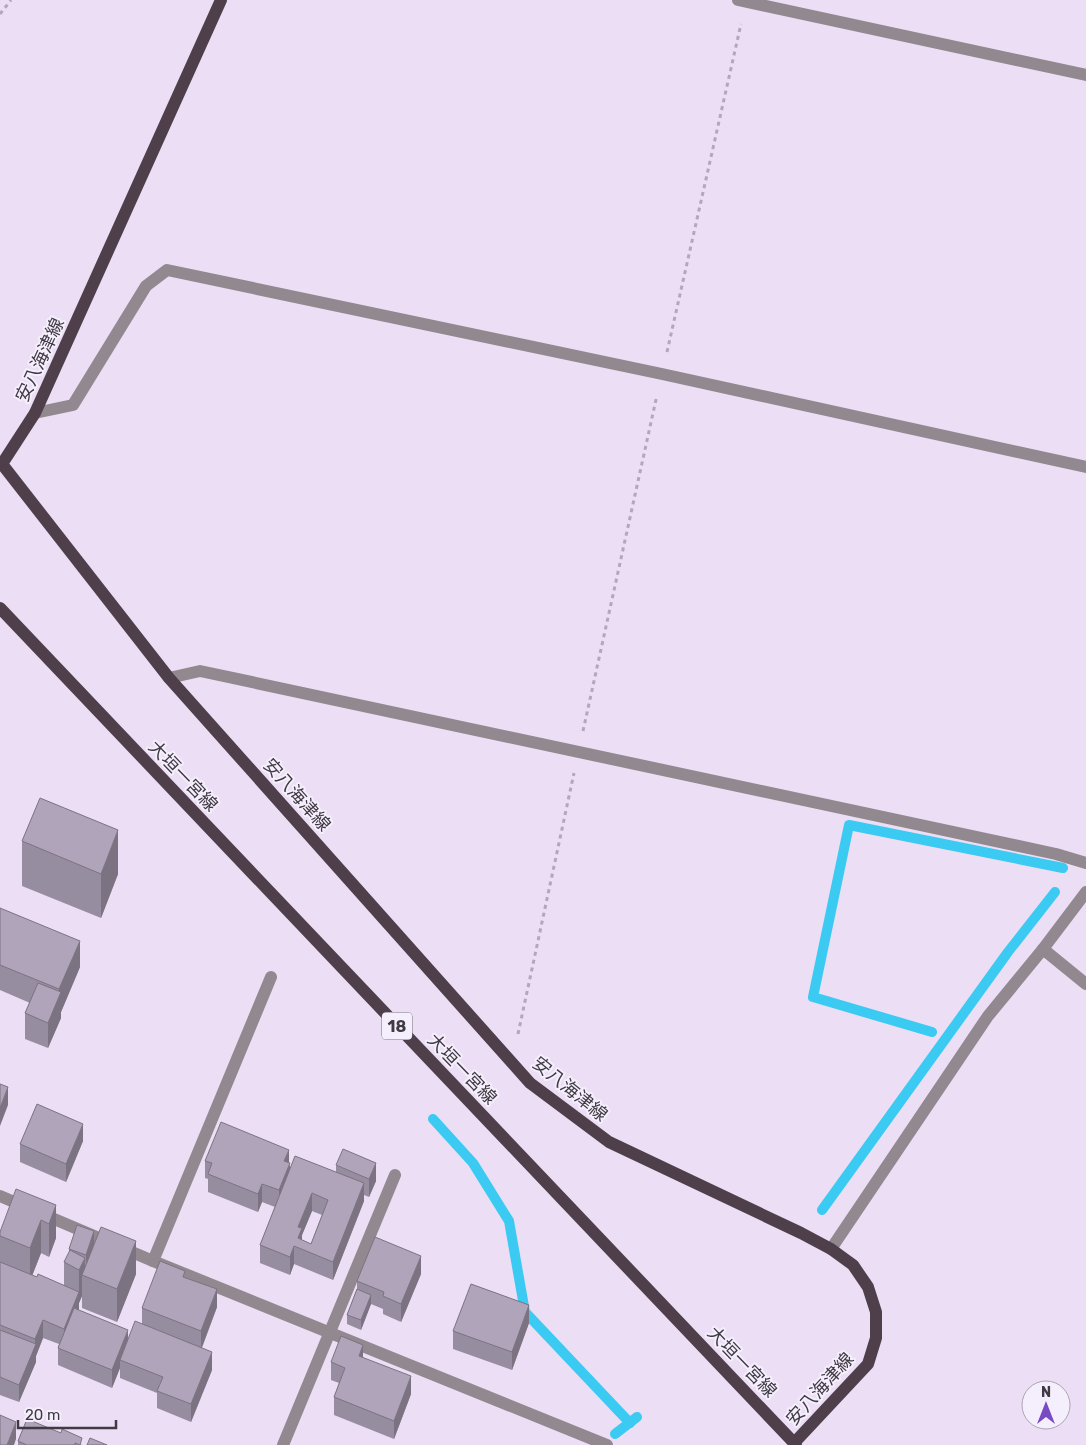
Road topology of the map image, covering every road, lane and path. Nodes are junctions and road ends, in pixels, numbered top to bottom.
1 (10, 0) edge
2 (221, 0) edge
3 (742, 1) edge
4 (0, 14) edge
5 (1086, 75) edge
6 (662, 374) junction
7 (35, 413) junction
8 (1, 465) edge
9 (1086, 467) edge
10 (0, 608) edge
11 (169, 678) junction
12 (578, 753) junction
13 (1086, 863) edge
14 (1086, 892) edge
15 (1043, 949) junction
16 (271, 977) dead end
17 (1086, 984) edge
18 (512, 1063) junction
19 (395, 1174) dead end
20 (1, 1200) edge
21 (831, 1249) junction
22 (153, 1261) junction
23 (330, 1333) junction
24 (795, 1444) edge
25 (284, 1445) edge
26 (607, 1445) edge

1 - 4 path
2 - 7 main road, 安八海津線
3 - 5 street
3 - 6 path
6 - 7 street
6 - 9 street
6 - 12 path
7 - 8 main road, 安八海津線
8 - 11 main road, 安八海津線
10 - 24 main road, 大垣一宮線 / 18
11 - 12 street
11 - 18 main road, 安八海津線
12 - 13 street
12 - 18 path
14 - 15 street
15 - 17 street
15 - 21 street
16 - 22 street
18 - 21 main road, 安八海津線
19 - 23 street
20 - 22 street
21 - 24 main road, 安八海津線
22 - 23 street
23 - 25 street
23 - 26 street

